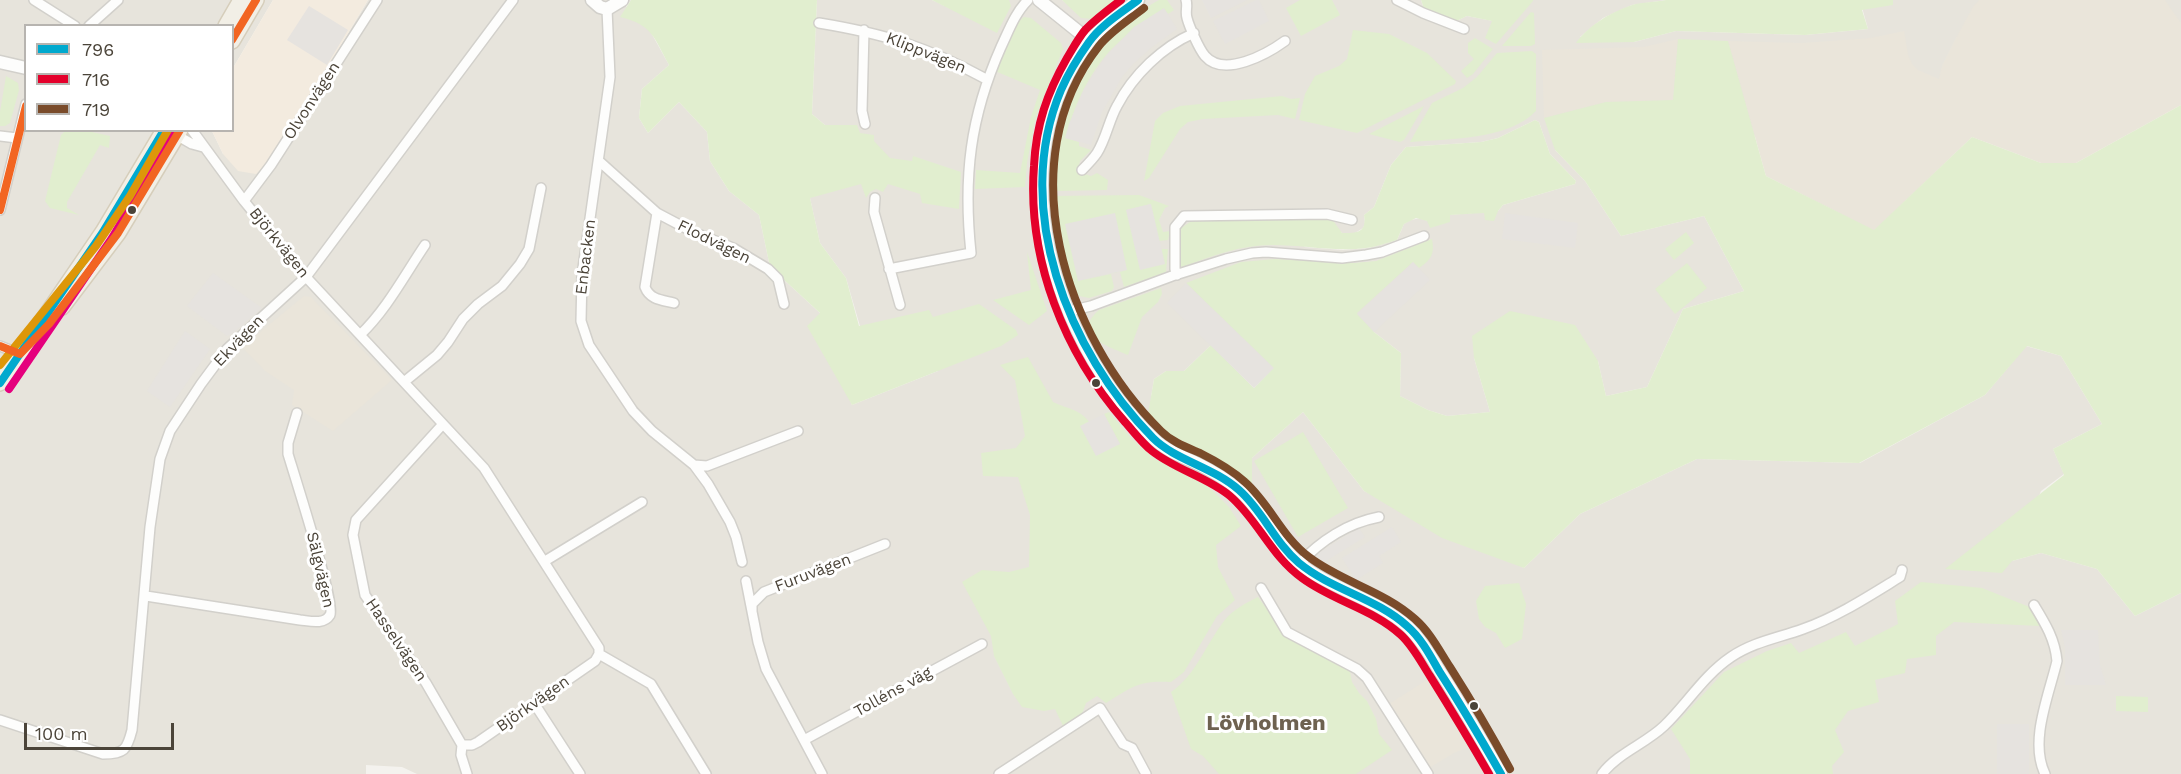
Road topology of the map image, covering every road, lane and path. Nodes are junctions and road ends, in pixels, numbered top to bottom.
1 (34, 0) edge
2 (118, 0) edge
3 (241, 0) edge
4 (256, 0) edge
5 (377, 0) edge
6 (513, 0) edge
7 (592, 0) edge
8 (622, 0) edge
9 (1028, 0) edge
10 (1039, 0) edge
11 (1138, 0) edge
12 (1185, 0) edge
13 (1397, 0) edge
14 (607, 9) junction
15 (819, 23) dead end
16 (72, 24) edge
17 (91, 24) edge
18 (227, 24) edge
19 (1464, 29) dead end
20 (864, 30) junction
21 (1194, 33) junction
22 (234, 38) edge
23 (1090, 41) junction
24 (1285, 41) dead end
25 (0, 62) edge
26 (24, 68) edge
27 (987, 79) junction
28 (24, 112) edge
29 (865, 124) dead end
30 (176, 132) edge
31 (178, 132) edge
32 (179, 132) edge
33 (0, 135) edge
34 (17, 138) junction
35 (203, 147) junction
36 (599, 161) junction
37 (1082, 170) dead end
38 (541, 188) dead end
39 (875, 198) dead end
40 (244, 201) junction
41 (0, 210) edge
42 (657, 213) junction
43 (1352, 220) dead end
44 (1424, 236) dead end
45 (425, 245) dead end
46 (889, 269) junction
47 (1177, 275) junction
48 (306, 277) junction
49 (674, 303) dead end
50 (784, 304) dead end
51 (900, 305) dead end
52 (1068, 311) junction
53 (360, 335) junction
54 (0, 346) edge
55 (20, 354) junction
56 (404, 382) junction
57 (0, 383) edge
58 (297, 413) dead end
59 (443, 424) junction
60 (798, 431) dead end
61 (694, 465) junction
62 (642, 502) dead end
63 (1379, 517) dead end
64 (885, 544) dead end
65 (544, 561) junction
66 (742, 562) dead end
67 (1299, 564) junction
68 (1902, 570) dead end
69 (746, 581) dead end
70 (1261, 588) dead end
71 (146, 596) junction
72 (2034, 605) dead end
73 (752, 611) junction
74 (982, 644) dead end
75 (600, 654) junction
76 (534, 703) junction
77 (0, 720) edge
78 (804, 740) junction
79 (462, 746) junction
80 (1002, 773) edge
81 (467, 774) edge
82 (579, 774) edge
83 (706, 774) edge
84 (822, 774) edge
85 (1146, 774) edge
86 (1428, 774) edge
87 (1501, 774) edge
88 (1602, 774) edge
89 (2045, 774) edge

1 - 16 street
2 - 17 street
3 - 18 main road
4 - 22 main road
5 - 40 street, Olvonvägen
6 - 48 street, Ekvägen
7 - 14 street
8 - 14 street
9 - 27 street
10 - 23 street
11 - 23 street
12 - 21 street
13 - 19 street
14 - 36 street, Enbacken
15 - 20 street, Klippvägen
20 - 27 street, Klippvägen
20 - 29 street, Klippvägen
21 - 24 street
21 - 37 street
23 - 52 street
25 - 26 street
27 - 46 street
28 - 34 street
30 - 55 main road
31 - 35 street, Björkvägen
32 - 35 street, Björkvägen
33 - 34 street
34 - 41 street
35 - 40 street, Björkvägen
36 - 42 street, Flodvägen
36 - 61 street, Enbacken
38 - 56 street
39 - 46 street
40 - 48 street, Björkvägen
42 - 49 street, Flodvägen
42 - 50 street, Flodvägen
43 - 47 street
44 - 47 street
45 - 53 street
46 - 51 street
47 - 52 street
48 - 53 street, Björkvägen
48 - 71 street, Ekvägen
52 - 67 street
53 - 56 street, Björkvägen
54 - 55 street
55 - 57 main road
56 - 59 street, Björkvägen
58 - 71 street, Sälgvägen
59 - 65 street, Björkvägen
59 - 79 street, Hasselvägen
60 - 61 street
61 - 66 street, Enbacken
62 - 65 street
63 - 67 street
64 - 73 street, Furuvägen
65 - 75 street, Björkvägen
67 - 87 street
68 - 88 street
69 - 73 street
70 - 86 street
71 - 77 street, Ekvägen
72 - 89 street
73 - 78 street
74 - 78 street, Tolléns väg
75 - 76 street, Björkvägen
75 - 83 street
76 - 79 street, Björkvägen
76 - 82 street
78 - 84 street
79 - 81 street, Hasselvägen
80 - 85 street

